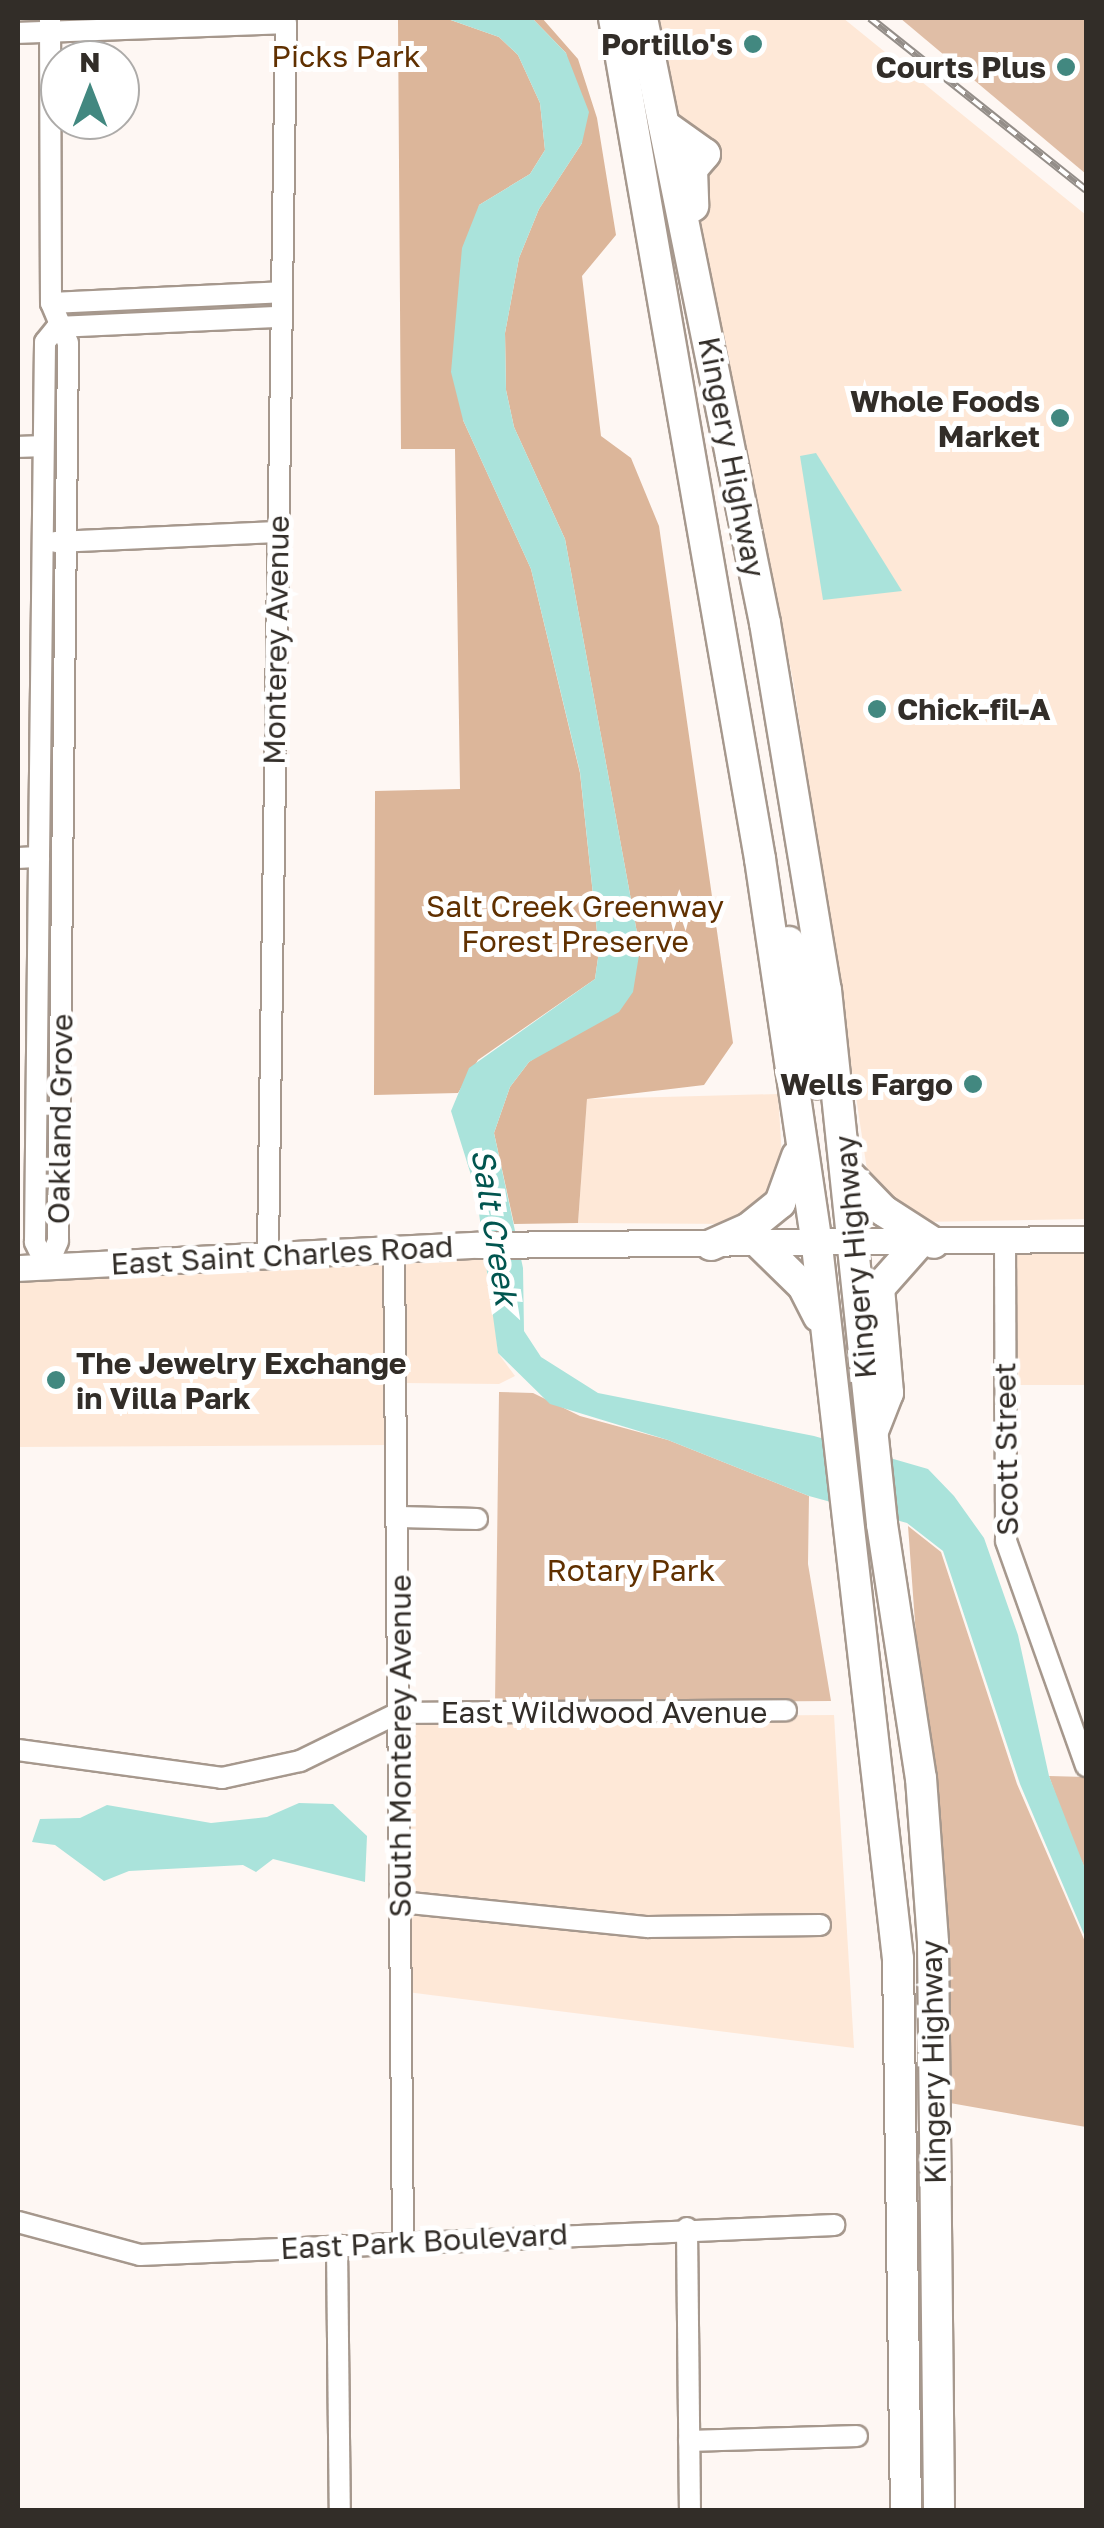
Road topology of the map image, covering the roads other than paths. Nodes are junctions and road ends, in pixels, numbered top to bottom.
1 (614, 18) edge
2 (642, 18) edge
3 (50, 25) edge
4 (18, 33) edge
5 (281, 292) junction
6 (51, 303) junction
7 (281, 317) junction
8 (57, 327) junction
9 (43, 446) junction
10 (18, 447) edge
11 (278, 532) junction
12 (67, 542) junction
13 (43, 543) junction
14 (28, 858) edge
15 (760, 859) junction
16 (802, 1133) junction
17 (849, 1175) junction
18 (1086, 1239) edge
19 (1004, 1241) junction
20 (926, 1244) junction
21 (711, 1246) junction
22 (761, 1246) junction
23 (816, 1246) junction
24 (850, 1246) junction
25 (394, 1250) junction
26 (268, 1256) junction
27 (47, 1266) junction
28 (18, 1268) edge
29 (826, 1335) junction
30 (872, 1441) junction
31 (400, 1517) junction
32 (477, 1518) dead end
33 (786, 1710) dead end
34 (398, 1713) junction
35 (18, 1750) edge
36 (1085, 1764) edge
37 (400, 1902) junction
38 (820, 1925) dead end
39 (18, 2222) edge
40 (834, 2225) dead end
41 (687, 2228) junction
42 (403, 2242) junction
43 (337, 2246) junction
44 (858, 2436) dead end
45 (689, 2441) junction
46 (340, 2510) edge
47 (690, 2510) edge
48 (906, 2510) edge
49 (940, 2510) edge

1 - 15 highway, Kingery Highway
2 - 17 highway, Kingery Highway
3 - 4 street
3 - 5 street, Monterey Avenue
3 - 6 street, Oakland Grove
5 - 6 street
5 - 7 street, Monterey Avenue
6 - 8 street, Oakland Grove
7 - 8 street
7 - 11 street, Monterey Avenue
8 - 9 street, Oakland Grove
8 - 12 street, Oakland Grove
9 - 10 street
9 - 13 street, Oakland Grove
11 - 12 street
11 - 26 street, Monterey Avenue
12 - 13 street
12 - 27 street, Oakland Grove
13 - 14 street, Oakland Grove
14 - 27 street, Oakland Grove
15 - 16 highway, Kingery Highway
15 - 24 highway
16 - 21 highway
16 - 23 highway, Kingery Highway
17 - 20 highway
17 - 24 highway, Kingery Highway
18 - 19 main road, East Saint Charles Road
19 - 20 main road, East Saint Charles Road
19 - 36 street, Scott Street
20 - 24 main road, East Saint Charles Road
20 - 30 highway
21 - 22 main road, East Saint Charles Road
21 - 25 main road, East Saint Charles Road
22 - 23 main road, East Saint Charles Road
22 - 29 highway
23 - 24 main road, East Saint Charles Road
23 - 29 highway, Kingery Highway
24 - 30 highway, Kingery Highway
25 - 26 main road, East Saint Charles Road
25 - 31 street, South Monterey Avenue
26 - 27 main road, East Saint Charles Road
27 - 28 main road, East Saint Charles Road
29 - 48 highway, Kingery Highway
30 - 49 highway, Kingery Highway
31 - 32 street
31 - 34 street, South Monterey Avenue
33 - 34 street, East Wildwood Avenue
34 - 35 street, East Wildwood Avenue
34 - 37 street, South Monterey Avenue
37 - 38 street
37 - 42 street, South Monterey Avenue
39 - 43 street, East Park Boulevard
40 - 41 street, East Park Boulevard
41 - 42 street, East Park Boulevard
41 - 45 street
42 - 43 street, East Park Boulevard
43 - 46 street
44 - 45 street
45 - 47 street

